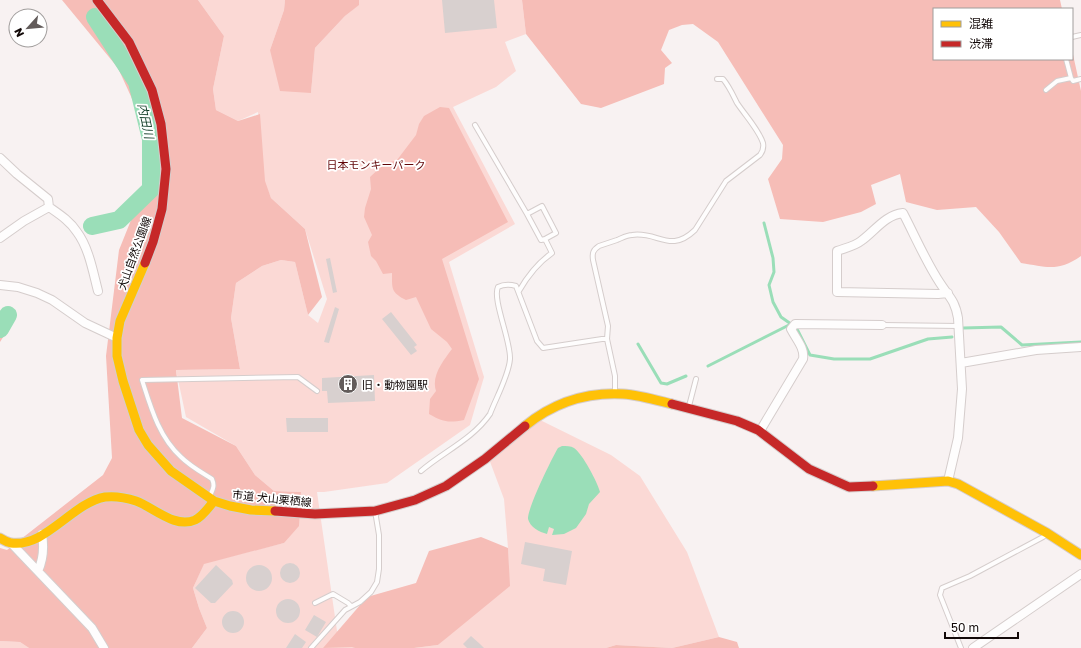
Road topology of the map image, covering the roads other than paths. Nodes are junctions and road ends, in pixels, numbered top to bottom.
1 (97, 0) edge
2 (1066, 60) edge
3 (1071, 78) junction
4 (717, 79) dead end
5 (1081, 80) edge
6 (1046, 90) dead end
7 (475, 125) dead end
8 (0, 158) edge
9 (50, 206) junction
10 (528, 214) junction
11 (0, 238) edge
12 (545, 239) junction
13 (0, 284) edge
14 (98, 291) dead end
15 (519, 291) junction
16 (948, 294) junction
17 (882, 325) joint
18 (958, 326) junction
19 (116, 338) junction
20 (607, 339) junction
21 (1081, 347) edge
22 (961, 363) junction
23 (696, 380) dead end
24 (317, 391) dead end
25 (615, 394) junction
26 (689, 409) junction
27 (760, 431) junction
28 (421, 471) dead end
29 (948, 481) junction
30 (211, 499) junction
31 (375, 511) junction
32 (1047, 533) junction
33 (42, 534) junction
34 (0, 538) edge
35 (11, 543) junction
36 (1081, 555) edge
37 (38, 571) junction
38 (1081, 574) edge
39 (315, 603) dead end
40 (351, 606) junction
41 (104, 648) edge
42 (312, 648) edge
43 (961, 648) edge
44 (972, 648) edge

1 - 19 street, 犬山自然公園線
2 - 3 lane
3 - 5 lane
3 - 6 lane
4 - 20 lane
7 - 10 lane
8 - 9 street
9 - 11 street
9 - 14 street
10 - 12 lane
10 - 12 lane
12 - 15 lane
13 - 19 street
15 - 20 lane
15 - 28 lane
16 - 16 street
16 - 18 street
17 - 18 lane
17 - 27 street
18 - 22 street
19 - 30 street, 市道 犬山栗栖線
20 - 25 lane
21 - 22 street
22 - 29 street
23 - 26 lane
24 - 30 lane
25 - 26 street, 市道 犬山栗栖線
25 - 31 street, 市道 犬山栗栖線
26 - 27 street, 市道 犬山栗栖線
27 - 29 street, 市道 犬山栗栖線
29 - 32 street
30 - 31 street, 市道 犬山栗栖線
30 - 33 street
31 - 40 lane
32 - 36 street
32 - 43 lane
33 - 35 street
33 - 37 street
34 - 35 street
35 - 37 street
37 - 41 street
38 - 44 street
39 - 40 lane
40 - 42 lane

